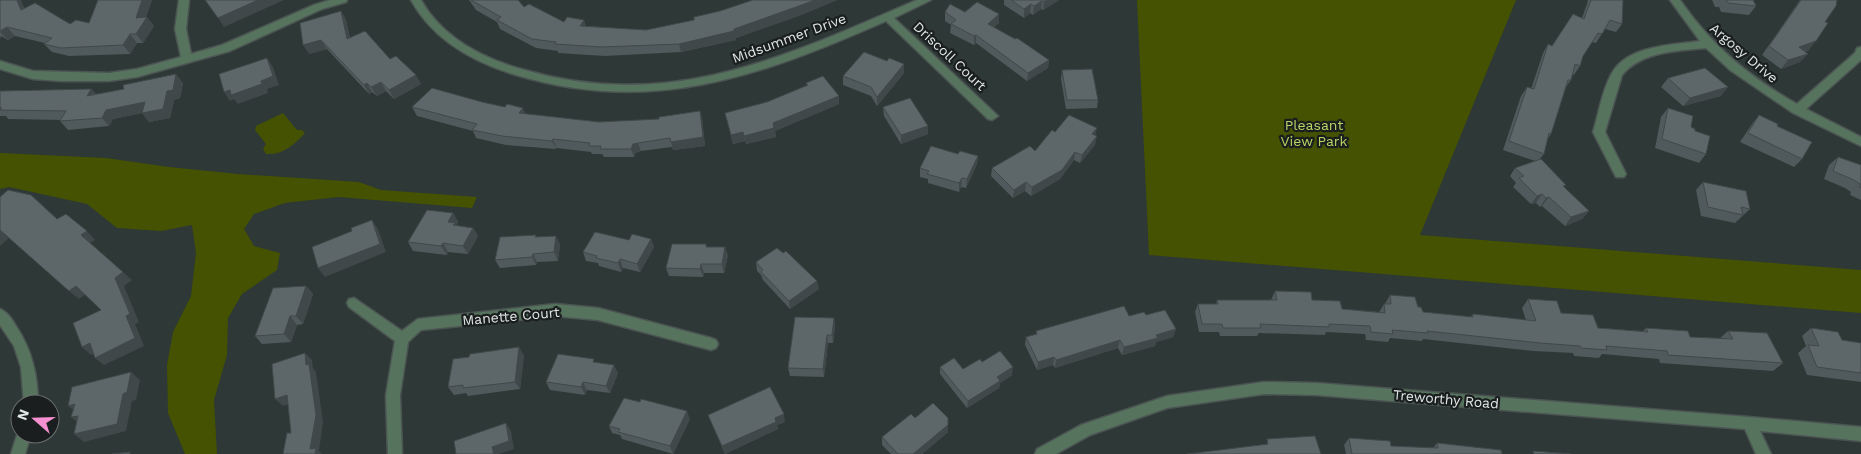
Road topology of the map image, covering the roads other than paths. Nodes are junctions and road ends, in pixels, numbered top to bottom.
1 (184, 0) edge
2 (342, 0) edge
3 (416, 0) edge
4 (926, 0) edge
5 (1675, 0) edge
6 (887, 17) junction
7 (1706, 44) junction
8 (1861, 51) edge
9 (187, 58) junction
10 (0, 65) edge
11 (1797, 110) junction
12 (992, 116) dead end
13 (1861, 142) edge
14 (1620, 174) dead end
15 (354, 303) dead end
16 (0, 315) edge
17 (402, 339) junction
18 (710, 344) dead end
19 (31, 394) edge
20 (1749, 423) junction
21 (1861, 434) edge
22 (395, 454) edge
23 (1042, 454) edge
24 (1764, 454) edge

1 - 9 street
2 - 9 street
3 - 6 street, Midsummer Drive
4 - 6 street, Midsummer Drive
5 - 7 street, Argosy Drive
6 - 12 street, Driscoll Court
7 - 11 street, Argosy Drive
7 - 14 street
8 - 11 street
9 - 10 street
11 - 13 street, Argosy Drive
15 - 17 street
16 - 19 street
17 - 18 street, Manette Court
17 - 22 street
20 - 21 street, Treworthy Road
20 - 23 street, Treworthy Road
20 - 24 street

